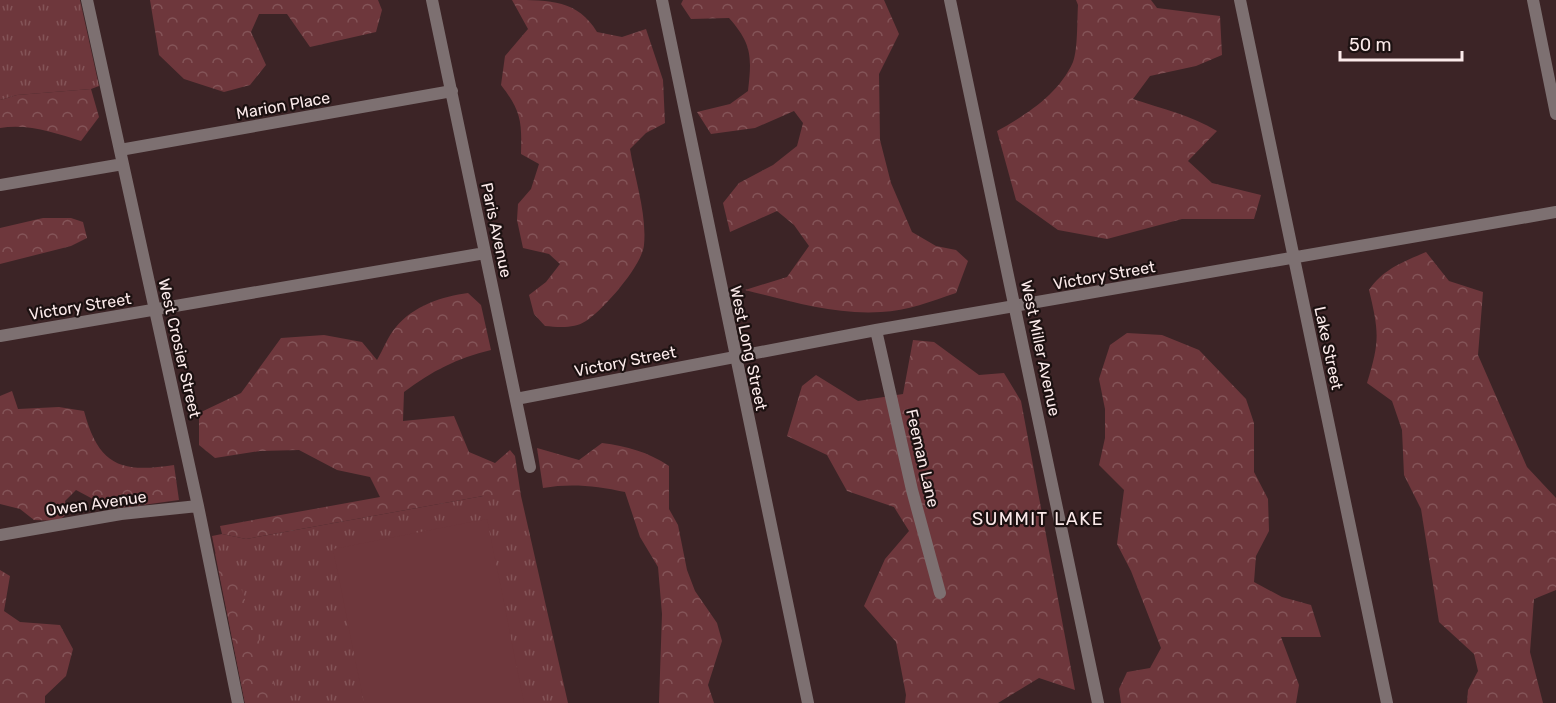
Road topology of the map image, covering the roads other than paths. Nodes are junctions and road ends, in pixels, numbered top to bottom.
1 (87, 0) edge
2 (432, 0) edge
3 (662, 0) edge
4 (950, 0) edge
5 (1240, 0) edge
6 (1533, 0) edge
7 (452, 92) junction
8 (1556, 114) edge
9 (120, 150) junction
10 (123, 164) junction
11 (0, 185) edge
12 (1556, 212) edge
13 (485, 253) junction
14 (1294, 257) junction
15 (1015, 307) junction
16 (154, 311) junction
17 (876, 330) junction
18 (0, 336) edge
19 (734, 357) junction
20 (516, 399) junction
21 (530, 467) dead end
22 (198, 506) junction
23 (0, 535) edge
24 (940, 593) dead end
25 (238, 703) edge
26 (808, 703) edge
27 (1098, 703) edge
28 (1387, 703) edge

1 - 9 street, West Crosier Street
2 - 7 street, Paris Avenue
3 - 19 street, West Long Street
4 - 15 street, West Miller Avenue
5 - 14 street, Lake Street
6 - 8 street
7 - 9 street, Marion Place
7 - 13 street, Paris Avenue
9 - 10 street, West Crosier Street
10 - 11 street
10 - 16 street, West Crosier Street
12 - 14 street, Victory Street
13 - 16 street, Victory Street
13 - 20 street, Paris Avenue
14 - 15 street, Victory Street
14 - 28 street, Lake Street
15 - 17 street, Victory Street
15 - 27 street, West Miller Avenue
16 - 18 street, Victory Street
16 - 22 street, West Crosier Street
17 - 19 street, Victory Street
17 - 24 street, Feeman Lane
19 - 20 street, Victory Street
19 - 26 street, West Long Street
20 - 21 street, Paris Avenue
22 - 23 street, Owen Avenue
22 - 25 street, West Crosier Street

